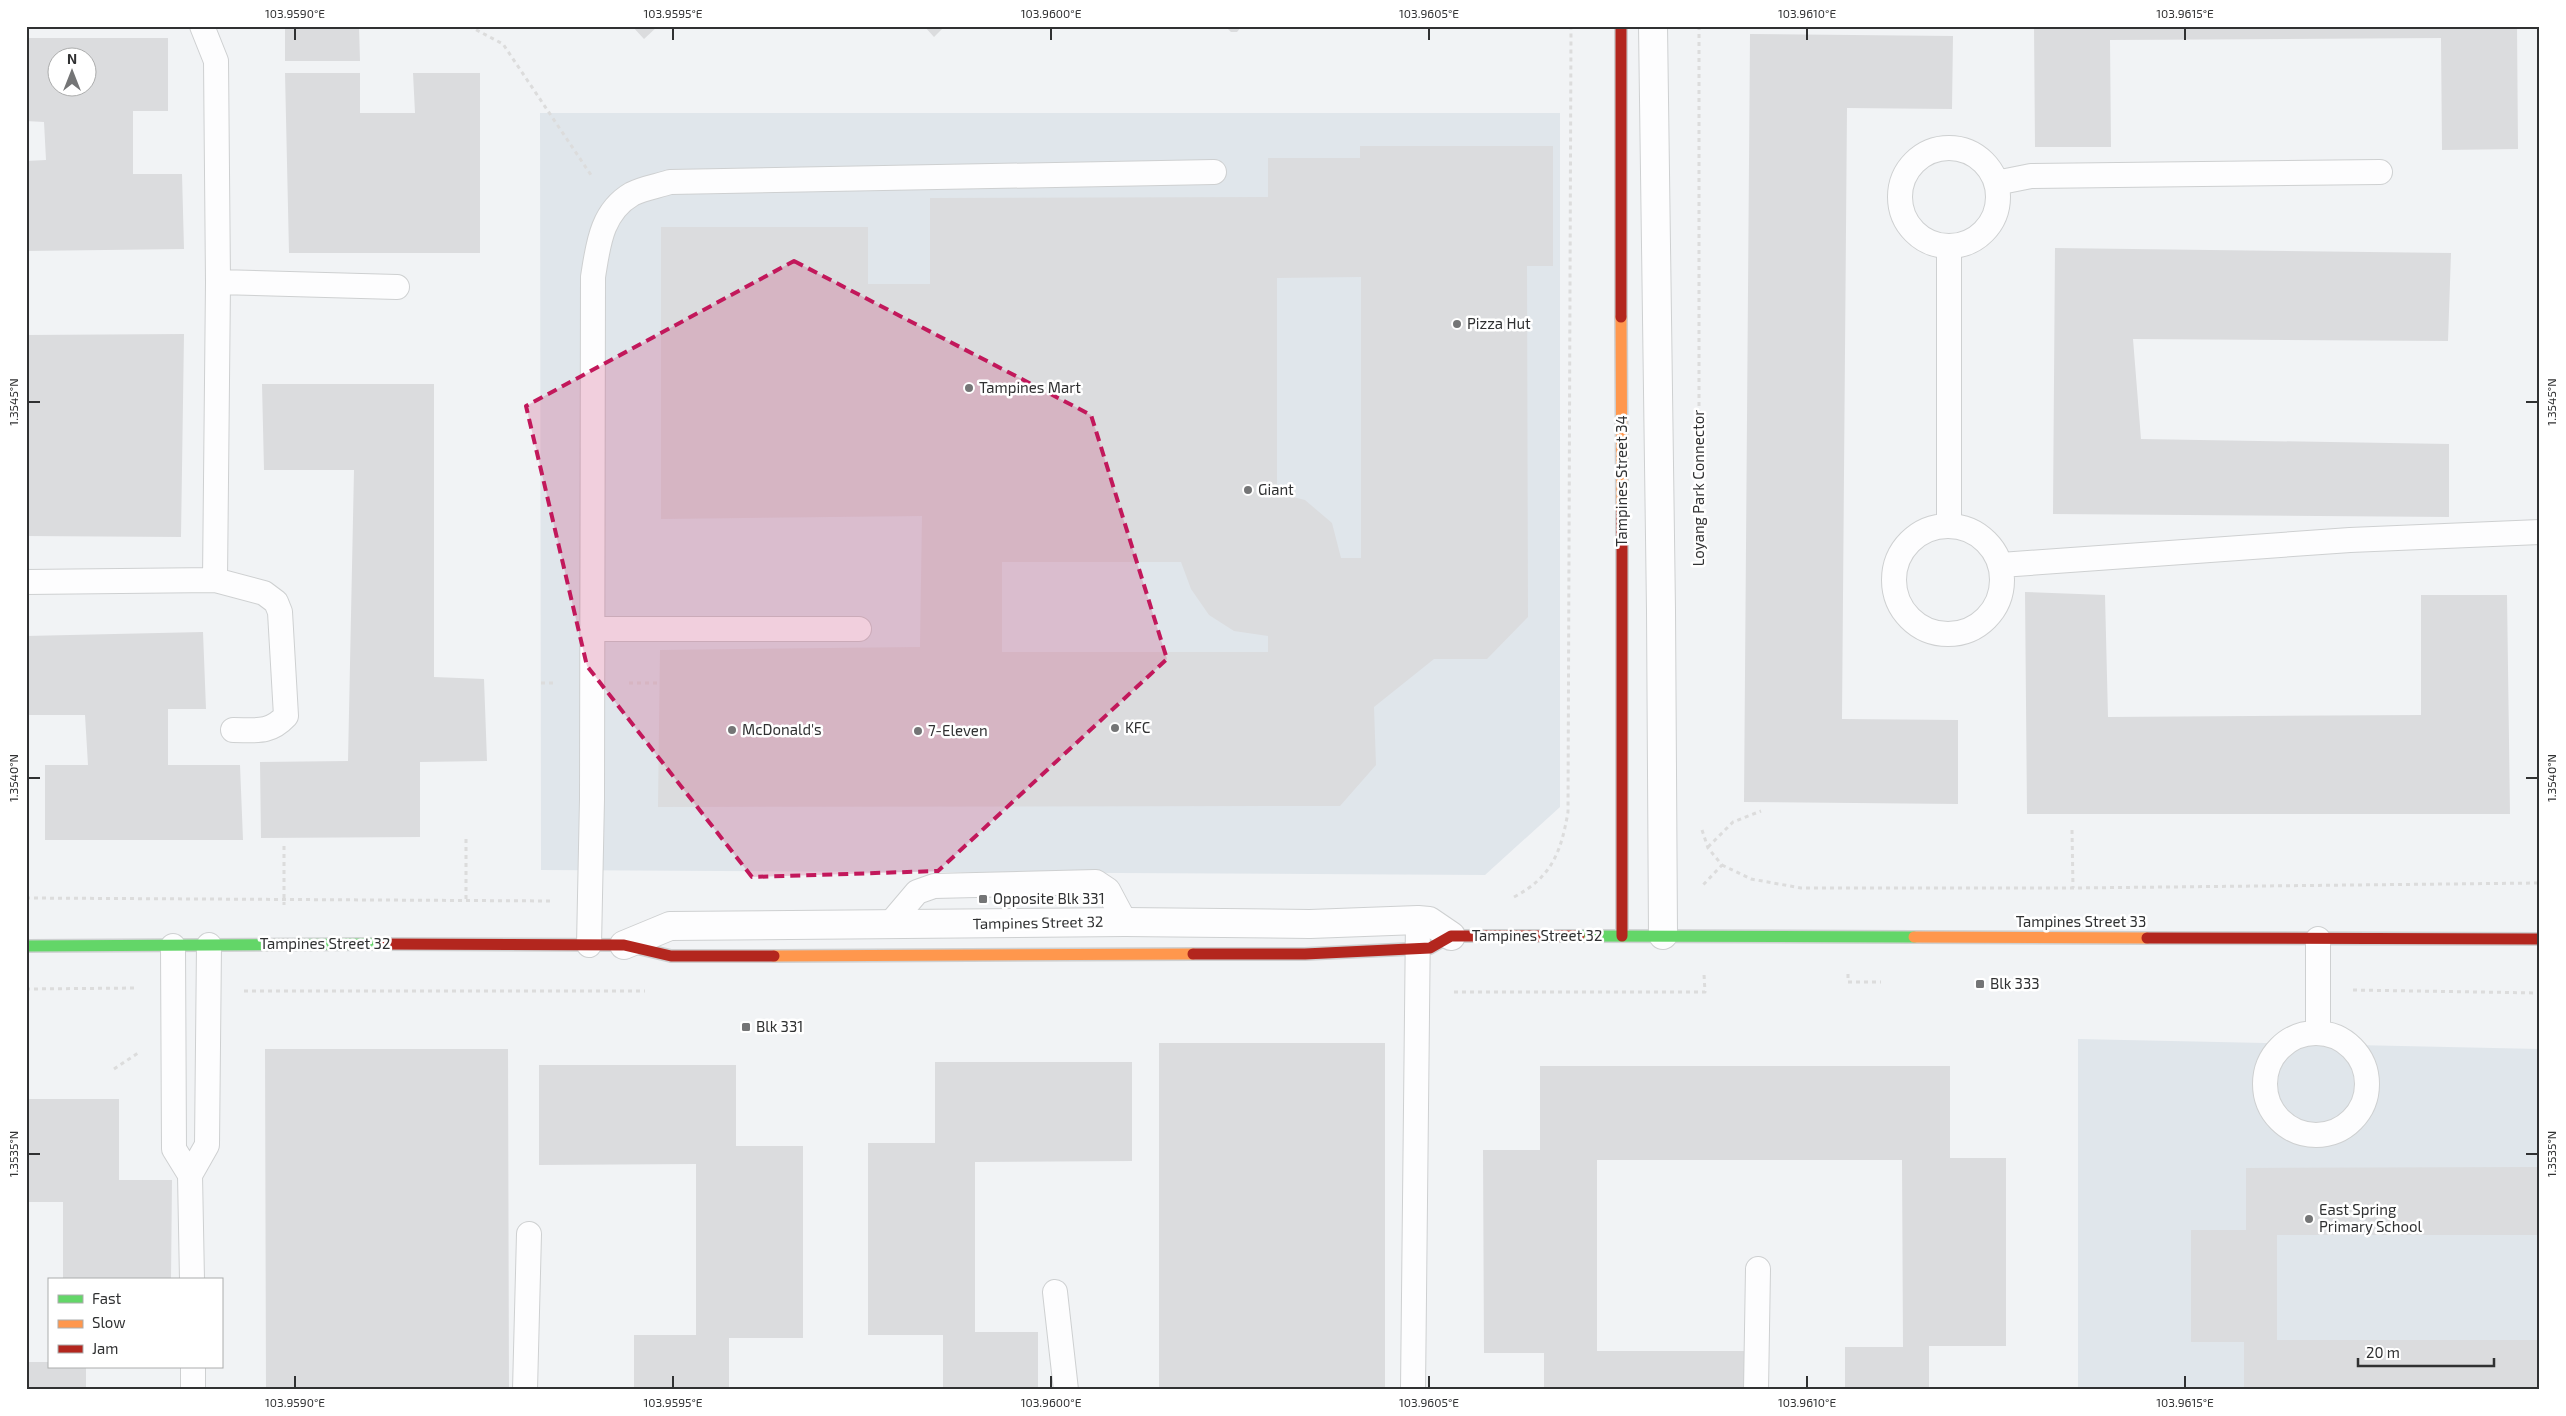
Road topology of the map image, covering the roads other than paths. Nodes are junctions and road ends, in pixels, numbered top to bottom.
1 (202, 26) edge
2 (1621, 26) edge
3 (1653, 26) edge
4 (1622, 158) junction
5 (1655, 158) junction
6 (1214, 172) dead end
7 (2380, 172) dead end
8 (1996, 183) junction
9 (1949, 246) junction
10 (218, 282) junction
11 (397, 287) dead end
12 (1657, 336) junction
13 (1621, 338) junction
14 (1949, 526) junction
15 (2540, 532) edge
16 (2001, 565) junction
17 (215, 580) junction
18 (26, 582) edge
19 (592, 628) junction
20 (859, 629) dead end
21 (234, 730) dead end
22 (1418, 920) junction
23 (1125, 922) junction
24 (889, 925) junction
25 (1663, 935) junction
26 (1451, 936) junction
27 (1622, 936) junction
28 (2318, 939) junction
29 (2540, 939) edge
30 (589, 945) junction
31 (624, 945) junction
32 (26, 946) edge
33 (173, 946) junction
34 (208, 946) junction
35 (1418, 948) junction
36 (2318, 1032) junction
37 (190, 1175) junction
38 (529, 1234) dead end
39 (1758, 1269) dead end
40 (192, 1278) edge
41 (1055, 1292) dead end
42 (193, 1368) edge
43 (193, 1390) edge
44 (525, 1390) edge
45 (1066, 1390) edge
46 (1413, 1390) edge
47 (1756, 1390) edge

1 - 10 lane
2 - 4 street, Tampines Street 34
3 - 5 street
4 - 5 street
4 - 13 street, Tampines Street 34
5 - 12 street
6 - 19 lane
7 - 8 lane
8 - 9 lane
8 - 9 lane
9 - 14 lane
10 - 11 lane
10 - 17 lane
12 - 13 street
12 - 25 street
13 - 27 street, Tampines Street 34
14 - 16 lane
14 - 16 lane
15 - 16 lane
17 - 18 lane
17 - 21 lane
19 - 20 lane
19 - 30 lane
22 - 23 street, Tampines Street 32
22 - 26 street, Tampines Street 32
22 - 35 lane
23 - 24 street, Tampines Street 32
23 - 24 lane
24 - 31 street, Tampines Street 32
25 - 27 street, Tampines Street 33
25 - 28 street, Tampines Street 33
26 - 27 street, Tampines Street 32
26 - 35 street, Tampines Street 32
28 - 29 street, Tampines Street 33
28 - 36 lane
30 - 31 street, Tampines Street 32
30 - 34 street, Tampines Street 32
31 - 35 street, Tampines Street 32
32 - 33 street, Tampines Street 32
33 - 34 street, Tampines Street 32
33 - 37 lane
34 - 37 lane
35 - 46 lane
36 - 36 lane
37 - 40 lane
38 - 44 lane
39 - 47 lane
41 - 45 lane
42 - 43 lane

